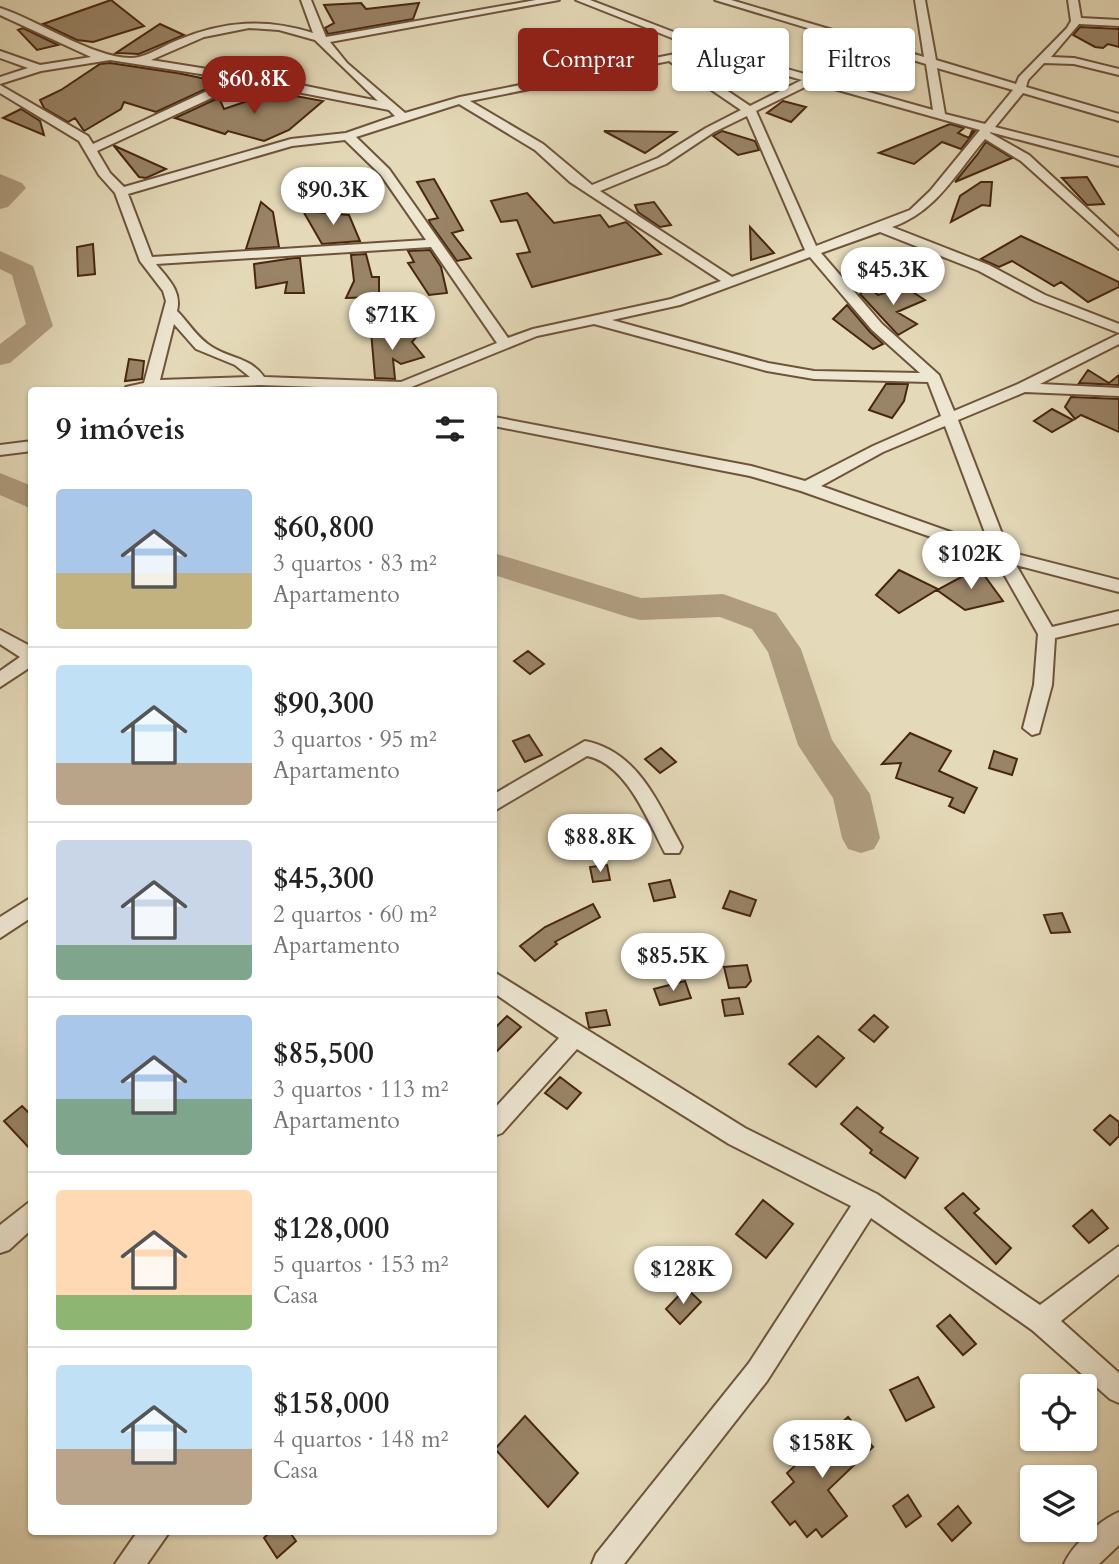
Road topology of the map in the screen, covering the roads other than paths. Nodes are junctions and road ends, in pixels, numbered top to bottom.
1 (306, 0) edge
2 (554, 0) edge
3 (581, 0) edge
4 (720, 0) edge
5 (920, 0) edge
6 (1073, 0) edge
7 (0, 11) edge
8 (1076, 21) junction
9 (1119, 23) edge
10 (672, 35) edge
11 (319, 40) junction
12 (0, 54) edge
13 (99, 57) junction
14 (670, 57) joint
15 (1042, 60) junction
16 (141, 61) junction
17 (929, 61) junction
18 (39, 68) junction
19 (1119, 72) edge
20 (245, 78) junction
21 (0, 81) edge
22 (803, 84) edge
23 (0, 88) edge
24 (1020, 89) junction
25 (850, 91) edge
26 (460, 100) junction
27 (398, 112) junction
28 (751, 112) junction
29 (940, 116) junction
30 (1119, 118) edge
31 (987, 131) junction
32 (348, 135) junction
33 (90, 150) junction
34 (1119, 162) edge
35 (591, 190) junction
36 (121, 192) junction
37 (880, 227) junction
38 (433, 243) junction
39 (1119, 245) edge
40 (812, 251) junction
41 (147, 261) junction
42 (730, 281) junction
43 (172, 313) junction
44 (594, 319) junction
45 (1119, 329) edge
46 (1119, 338) edge
47 (505, 344) junction
48 (934, 378) junction
49 (260, 381) junction
50 (151, 385) junction
51 (143, 387) edge
52 (387, 387) edge
53 (410, 387) edge
54 (1023, 387) junction
55 (1119, 392) edge
56 (949, 418) junction
57 (497, 423) edge
58 (28, 447) edge
59 (0, 450) edge
60 (807, 486) junction
61 (1002, 556) junction
62 (1119, 586) edge
63 (1119, 617) edge
64 (1047, 635) junction
65 (0, 636) edge
66 (28, 654) edge
67 (28, 660) edge
68 (0, 680) edge
69 (1032, 728) dead end
70 (497, 801) edge
71 (672, 847) dead end
72 (28, 908) edge
73 (0, 929) edge
74 (497, 983) edge
75 (575, 1037) junction
76 (497, 1122) edge
77 (868, 1202) junction
78 (28, 1216) edge
79 (0, 1241) edge
80 (1119, 1258) edge
81 (1041, 1321) junction
82 (1119, 1390) edge
83 (1119, 1526) edge
84 (153, 1535) edge
85 (129, 1564) edge
86 (606, 1564) edge
87 (1078, 1564) edge

1 - 11 street
2 - 11 street
3 - 10 street
4 - 17 street
5 - 17 street
6 - 8 street
7 - 13 street
8 - 9 street
8 - 15 street
11 - 16 street
11 - 27 street
12 - 18 street
13 - 16 street
13 - 18 street
14 - 26 street
14 - 28 street
15 - 19 street
15 - 24 street
16 - 20 street
17 - 24 street
17 - 29 street
18 - 21 street
20 - 27 street
20 - 33 street
22 - 28 street
23 - 33 street
24 - 30 street
24 - 31 street
25 - 29 street
26 - 27 street
26 - 35 street
27 - 32 street
28 - 35 street
28 - 40 street
29 - 31 street
31 - 34 street
31 - 37 street
31 - 39 street
32 - 36 street
32 - 38 street
33 - 36 street
35 - 42 street
36 - 41 street
37 - 40 street
37 - 45 street
38 - 41 street
38 - 47 street
40 - 42 street
40 - 48 street
41 - 43 street
42 - 44 street
43 - 49 street
43 - 50 street
44 - 47 street
44 - 48 street
46 - 54 street
47 - 53 street
48 - 56 street
49 - 50 street
49 - 52 street
50 - 51 street
54 - 55 street
54 - 56 street
56 - 60 street
56 - 61 street
57 - 60 street
58 - 59 street
60 - 61 street
61 - 62 street
61 - 64 street
63 - 64 street
64 - 69 street
65 - 66 street
67 - 68 street
70 - 71 street
72 - 73 street
74 - 75 street
75 - 76 street
75 - 77 street
77 - 81 street
77 - 86 street
78 - 79 street
80 - 81 street
81 - 82 street
83 - 87 street
84 - 85 street

